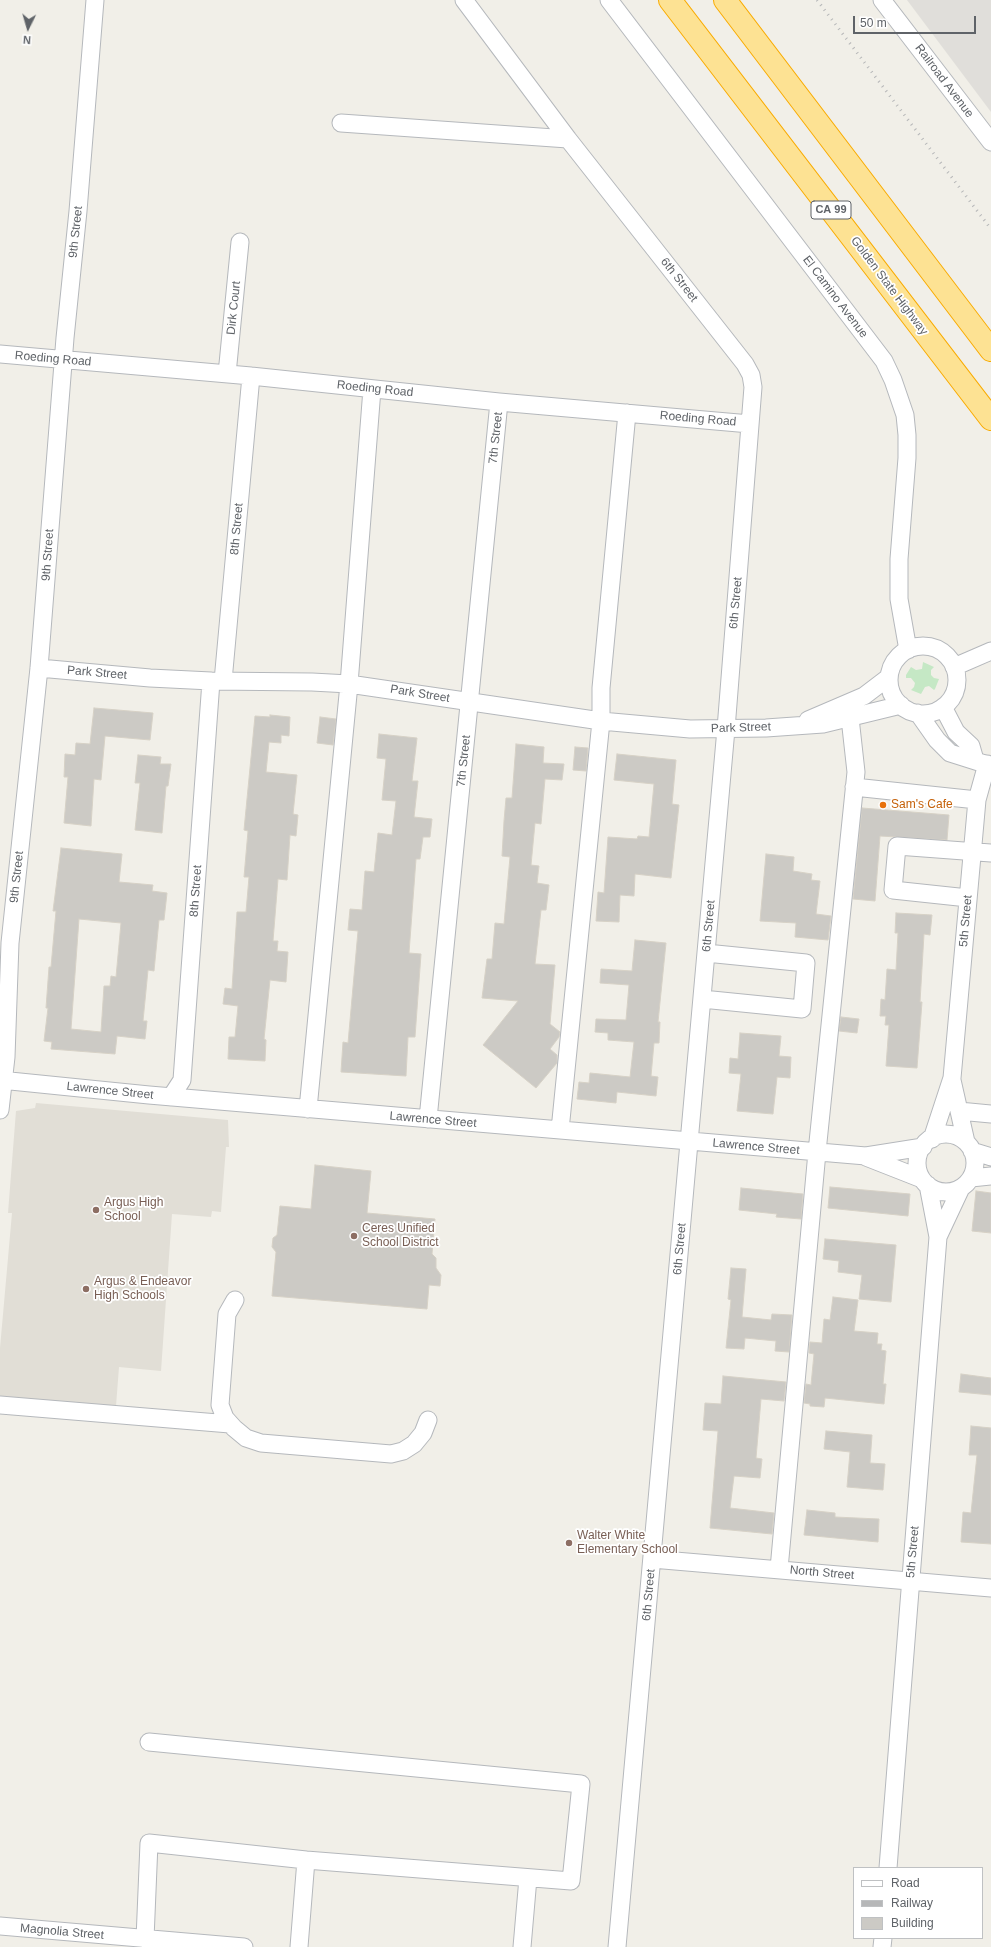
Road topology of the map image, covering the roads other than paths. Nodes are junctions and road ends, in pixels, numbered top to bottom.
1 (95, 0) edge
2 (464, 0) edge
3 (609, 0) edge
4 (670, 0) edge
5 (725, 0) edge
6 (882, 0) edge
7 (341, 123) dead end
8 (568, 139) junction
9 (991, 142) edge
10 (240, 242) dead end
11 (991, 350) edge
12 (0, 354) edge
13 (64, 360) junction
14 (227, 374) junction
15 (252, 376) junction
16 (372, 389) junction
17 (500, 402) junction
18 (627, 413) junction
19 (991, 419) edge
20 (750, 424) junction
21 (908, 650) junction
22 (991, 651) edge
23 (954, 667) junction
24 (39, 668) junction
25 (889, 677) junction
26 (217, 681) junction
27 (349, 684) junction
28 (470, 702) junction
29 (901, 705) junction
30 (943, 707) junction
31 (918, 713) junction
32 (850, 718) junction
33 (602, 721) junction
34 (798, 724) junction
35 (726, 729) junction
36 (984, 763) edge
37 (854, 787) junction
38 (977, 800) junction
39 (972, 852) junction
40 (991, 853) edge
41 (968, 898) junction
42 (5, 942) edge
43 (706, 953) junction
44 (702, 999) junction
45 (952, 1078) junction
46 (2, 1080) edge
47 (171, 1097) junction
48 (308, 1109) junction
49 (0, 1110) edge
50 (959, 1111) junction
51 (991, 1114) edge
52 (428, 1119) junction
53 (560, 1130) junction
54 (689, 1141) junction
55 (927, 1143) junction
56 (969, 1147) junction
57 (817, 1152) junction
58 (866, 1156) junction
59 (991, 1157) edge
60 (991, 1176) edge
61 (925, 1182) junction
62 (966, 1183) junction
63 (938, 1237) junction
64 (236, 1300) dead end
65 (0, 1405) edge
66 (428, 1420) dead end
67 (230, 1424) junction
68 (652, 1559) junction
69 (780, 1569) junction
70 (911, 1580) junction
71 (991, 1588) edge
72 (149, 1742) dead end
73 (306, 1860) junction
74 (888, 1867) edge
75 (528, 1878) junction
76 (0, 1926) edge
77 (145, 1939) junction
78 (244, 1947) edge
79 (298, 1947) edge
80 (522, 1947) edge
81 (617, 1947) edge

1 - 13 street, 9th Street
2 - 8 street, 6th Street
3 - 21 street, El Camino Avenue
4 - 19 highway, Golden State Highway / CA 99
5 - 11 highway
6 - 9 street, Railroad Avenue
7 - 8 street
8 - 20 street, 6th Street
10 - 14 street, Dirk Court
12 - 13 street, Roeding Road
13 - 14 street, Roeding Road
13 - 24 street, 9th Street
14 - 15 street, Roeding Road
15 - 16 street, Roeding Road
15 - 26 street, 8th Street
16 - 17 street, Roeding Road
16 - 27 street
17 - 18 street, Roeding Road
17 - 28 street, 7th Street
18 - 20 street, Roeding Road
18 - 33 street
20 - 35 street, 6th Street
21 - 23 street
21 - 25 street
22 - 23 street
23 - 30 street
24 - 26 street, Park Street
24 - 42 street, 9th Street
25 - 29 street
25 - 34 street, Park Street
26 - 27 street, Park Street
26 - 47 street, 8th Street
27 - 28 street, Park Street
27 - 48 street
28 - 33 street, Park Street
28 - 52 street, 7th Street
29 - 31 street
29 - 32 street, Park Street
30 - 31 street
30 - 36 street
31 - 36 street
32 - 34 street, Park Street
32 - 37 street
33 - 35 street, Park Street
33 - 53 street
34 - 35 street, Park Street
35 - 43 street, 6th Street
36 - 38 street, 5th Street
37 - 38 street
37 - 57 street
38 - 39 street, 5th Street
39 - 40 street
39 - 41 street, 5th Street
39 - 41 street
41 - 45 street, 5th Street
42 - 46 street, 9th Street
43 - 44 street, 6th Street
43 - 44 street
44 - 54 street, 6th Street
45 - 50 street, 5th Street
45 - 55 street, 5th Street
46 - 47 street, Lawrence Street
46 - 49 street, 9th Street
47 - 48 street, Lawrence Street
48 - 52 street, Lawrence Street
50 - 51 street
50 - 56 street, 5th Street
52 - 53 street, Lawrence Street
53 - 54 street, Lawrence Street
54 - 57 street, Lawrence Street
54 - 68 street, 6th Street
55 - 56 street
55 - 58 street, Lawrence Street
55 - 61 street
56 - 59 street
56 - 62 street
57 - 58 street, Lawrence Street
57 - 69 street
58 - 61 street, Lawrence Street
60 - 62 street
61 - 62 street
61 - 63 street, 5th Street
62 - 63 street, 5th Street
63 - 70 street, 5th Street
64 - 67 street
65 - 67 street
66 - 67 street
68 - 69 street, North Street
68 - 81 street, 6th Street
69 - 70 street, North Street
70 - 71 street, North Street
70 - 74 street, 5th Street
72 - 75 street
73 - 75 street
73 - 77 street
73 - 79 street
75 - 80 street
76 - 77 street, Magnolia Street
77 - 78 street, Magnolia Street

